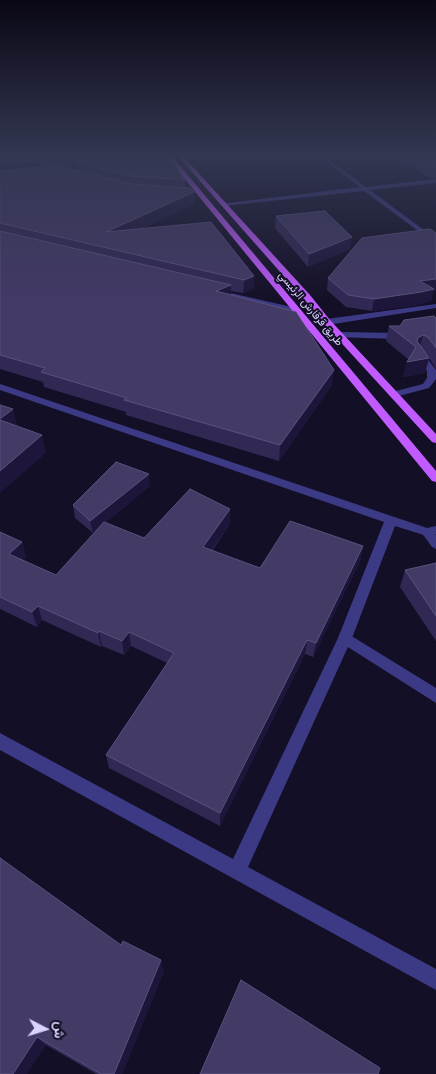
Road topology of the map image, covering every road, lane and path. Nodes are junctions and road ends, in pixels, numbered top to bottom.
1 (209, 205) edge
2 (225, 205) edge
3 (385, 205) edge
4 (436, 242) edge
5 (210, 289) edge
6 (436, 306) edge
7 (296, 310) junction
8 (327, 322) junction
9 (340, 335) junction
10 (396, 336) edge
11 (420, 355) edge
12 (0, 387) edge
13 (395, 394) junction
14 (436, 440) edge
15 (436, 478) edge
16 (390, 520) junction
17 (431, 531) edge
18 (436, 544) edge
19 (345, 638) junction
20 (436, 696) edge
21 (0, 741) edge
22 (237, 870) junction
23 (436, 980) edge

1 - 7 main road, طريق قرقارش الرئيسي
2 - 8 main road, طريق قرقارش الرئيسي
3 - 4 street
5 - 7 street
6 - 8 street
7 - 15 main road, طريق قرقارش الرئيسي
8 - 9 main road, طريق قرقارش الرئيسي
9 - 10 street
9 - 13 main road, طريق قرقارش الرئيسي
11 - 13 street
12 - 16 street
13 - 14 main road, طريق قرقارش الرئيسي
16 - 17 street
16 - 19 street
17 - 18 street
19 - 20 street
19 - 22 street
21 - 22 street
22 - 23 street

